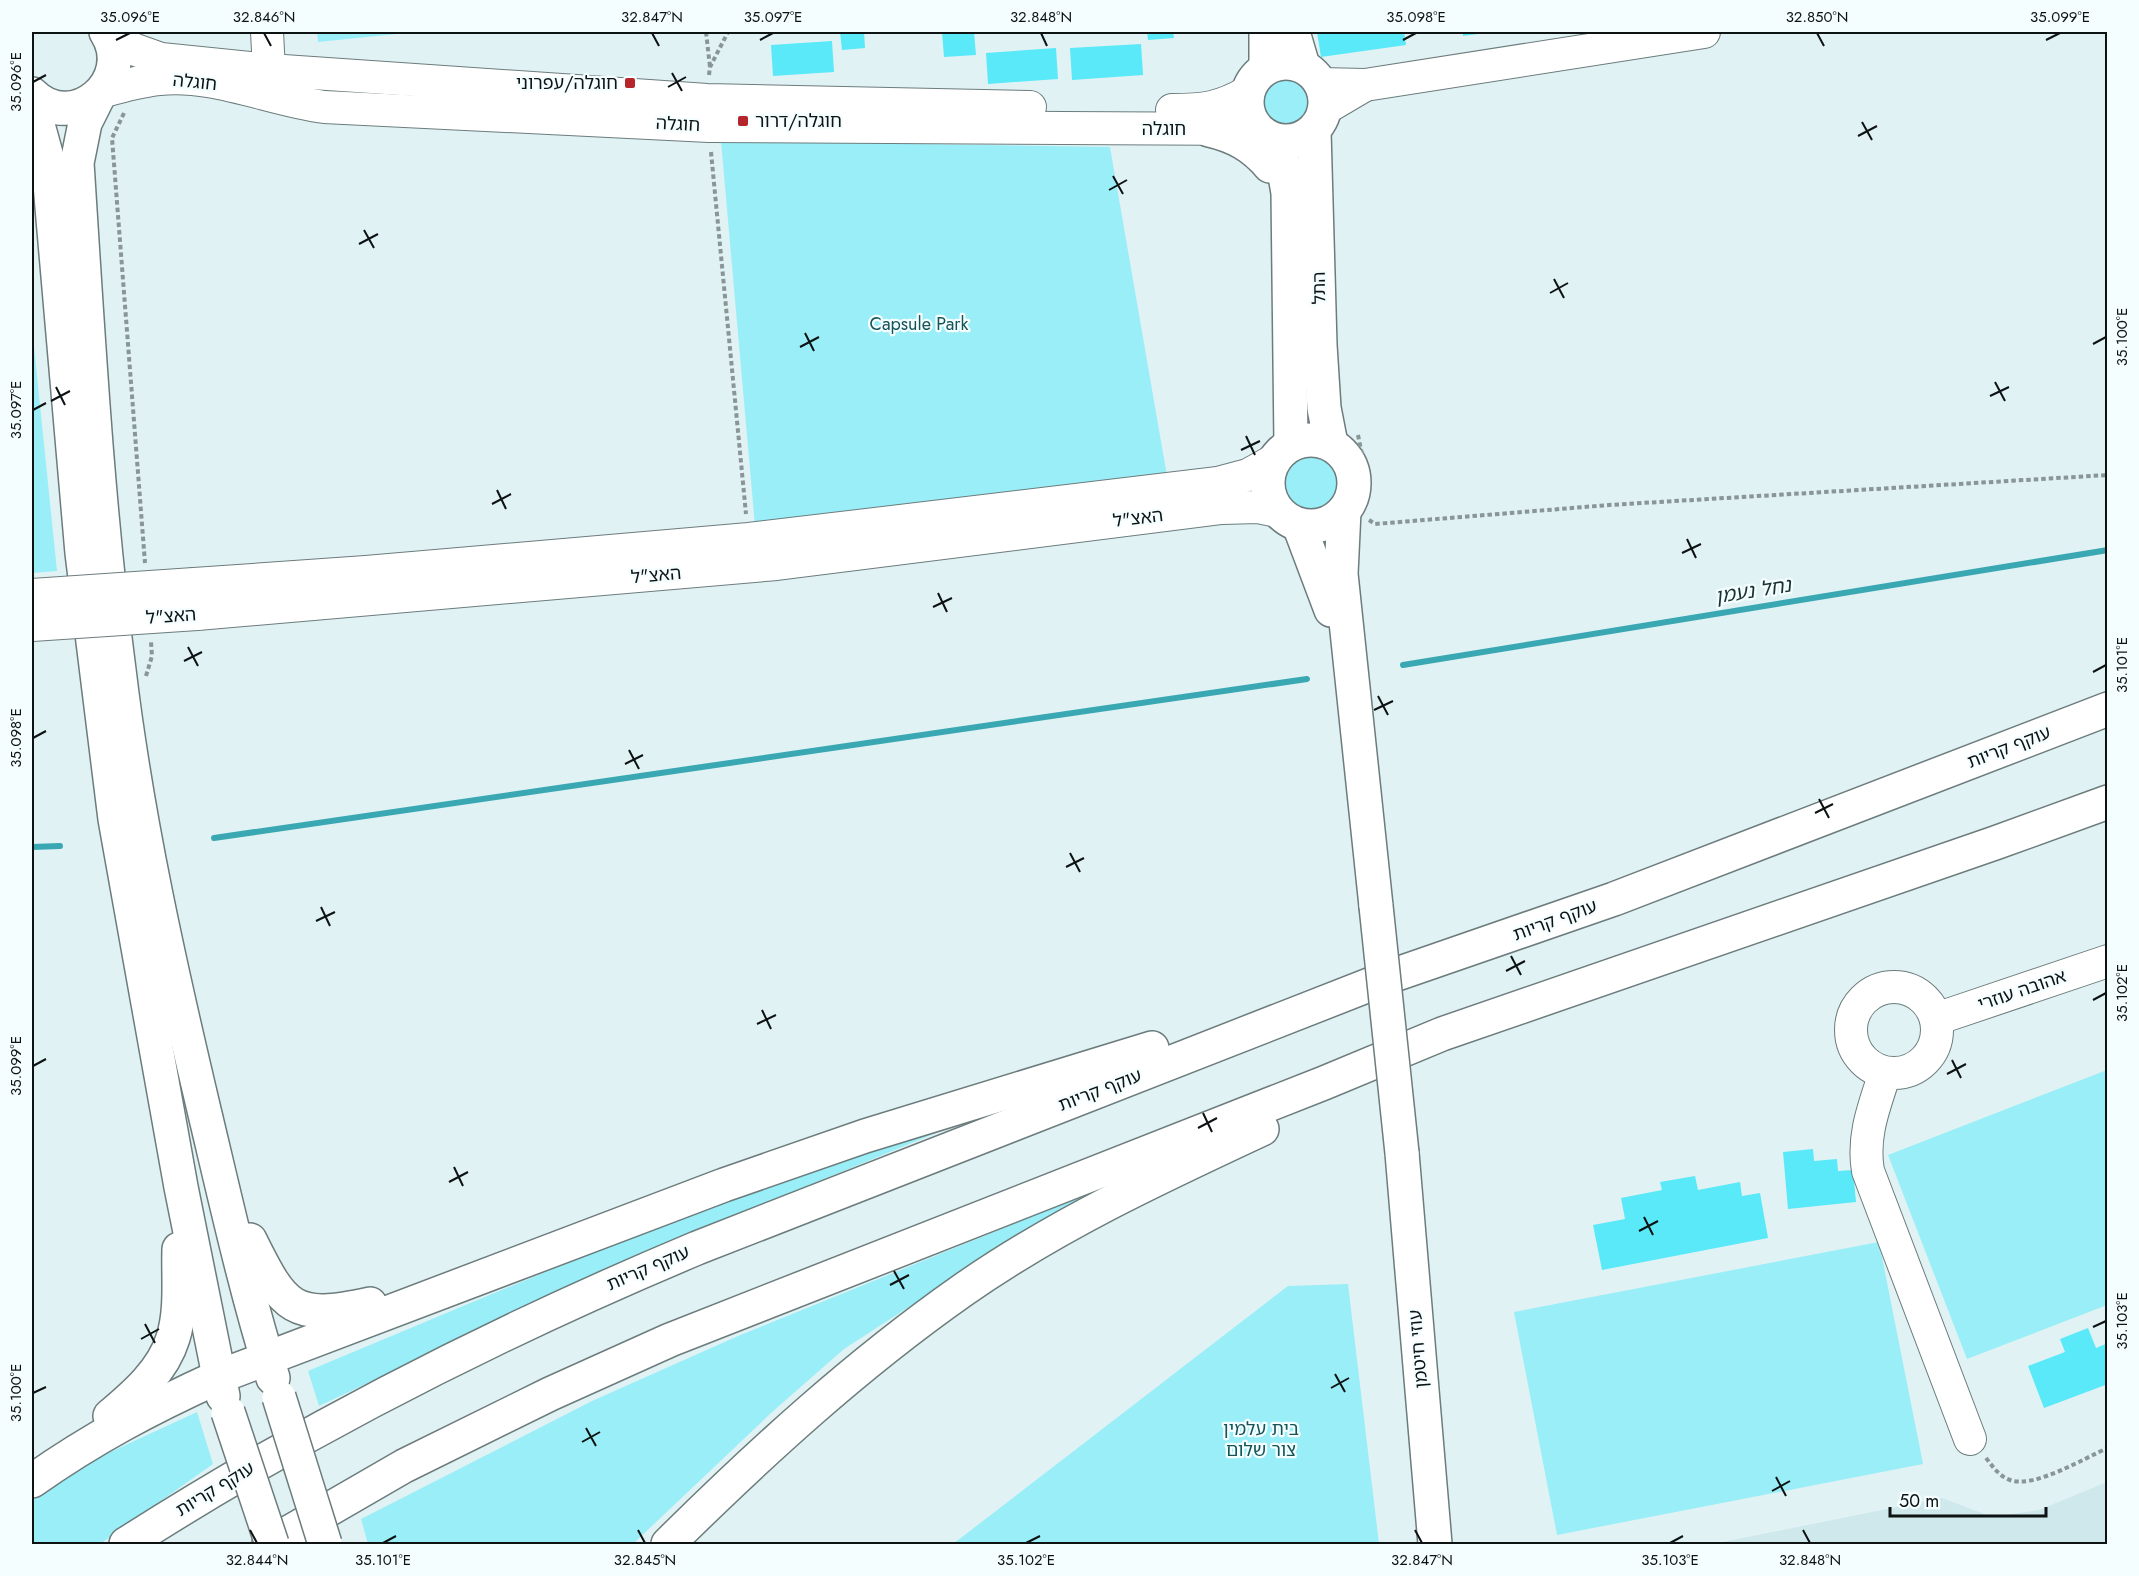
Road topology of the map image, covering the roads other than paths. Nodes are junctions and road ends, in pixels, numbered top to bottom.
1 (107, 32) edge
2 (267, 32) edge
3 (1266, 32) edge
4 (1293, 32) edge
5 (1704, 32) edge
6 (269, 70) junction
7 (1257, 80) junction
8 (32, 94) edge
9 (101, 94) junction
10 (1316, 97) junction
11 (32, 103) edge
12 (708, 113) junction
13 (1209, 129) junction
14 (1268, 135) junction
15 (1288, 193) junction
16 (1331, 444) junction
17 (1282, 452) junction
18 (1346, 508) junction
19 (1288, 518) junction
20 (32, 595) edge
21 (195, 599) junction
22 (32, 625) edge
23 (1353, 702) junction
24 (2108, 709) edge
25 (2108, 802) edge
26 (2108, 961) edge
27 (1397, 974) junction
28 (1527, 1004) junction
29 (1936, 1019) junction
30 (1885, 1073) junction
31 (213, 1148) junction
32 (181, 1187) junction
33 (469, 1282) junction
34 (267, 1358) junction
35 (218, 1377) junction
36 (1970, 1439) road end
37 (39, 1476) edge
38 (126, 1545) edge
39 (270, 1545) edge
40 (325, 1545) edge
41 (668, 1545) edge
42 (1435, 1545) edge

1 - 6 street, חוגלה
1 - 9 main road
2 - 6 street
3 - 7 main road
4 - 10 main road, התל
5 - 10 street
6 - 12 street, חוגלה
7 - 10 main road
7 - 12 street, חוגלה
7 - 14 main road
8 - 9 main road
9 - 12 street, חוגלה
9 - 31 main road
10 - 14 main road
10 - 16 main road, התל
11 - 32 main road
12 - 13 street, חוגלה
13 - 14 street, חוגלה
13 - 15 main road
14 - 15 main road, התל
15 - 17 main road, התל
16 - 17 main road
16 - 18 main road
17 - 19 main road
17 - 21 street, האצ"ל
18 - 19 main road
18 - 23 main road
19 - 21 street, האצ"ל
19 - 23 main road
20 - 21 street, האצ"ל, bridge
21 - 22 street, האצ"ל, bridge
23 - 42 main road, עוזי חיטמן, bridge
24 - 27 main road, עוקף קריות
25 - 28 main road
26 - 29 street, אהובה עוזרי
27 - 33 main road
27 - 38 main road, עוקף קריות
28 - 39 main road
28 - 41 main road
29 - 30 street
29 - 30 street
30 - 36 street
31 - 33 main road
31 - 34 main road
32 - 35 main road
32 - 37 main road
33 - 34 main road
34 - 35 main road
34 - 40 main road, bridge
35 - 37 main road
35 - 39 main road, bridge

